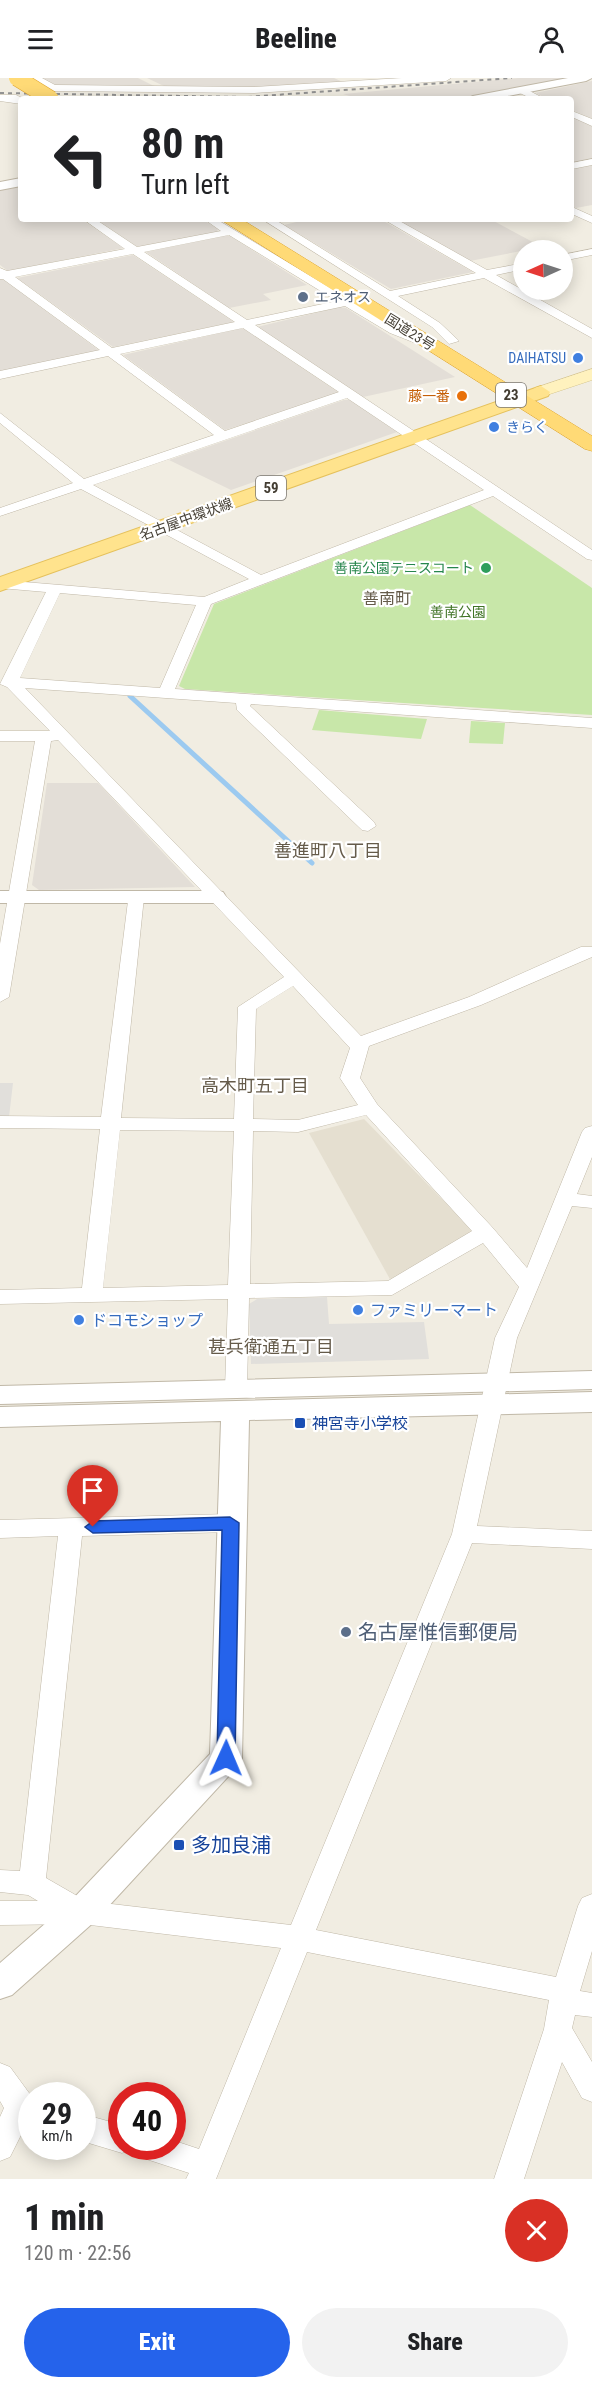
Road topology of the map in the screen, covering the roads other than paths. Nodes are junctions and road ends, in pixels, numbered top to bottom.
1 (0, 78) edge
2 (17, 78) edge
3 (35, 78) edge
4 (143, 78) edge
5 (339, 78) edge
6 (446, 78) edge
7 (586, 78) edge
8 (355, 85) junction
9 (167, 90) junction
10 (521, 90) junction
11 (29, 96) edge
12 (46, 96) edge
13 (489, 96) edge
14 (534, 96) edge
15 (0, 98) edge
16 (18, 99) edge
17 (574, 115) edge
18 (592, 123) edge
19 (592, 162) edge
20 (574, 166) edge
21 (18, 183) edge
22 (0, 186) edge
23 (574, 211) edge
24 (592, 220) edge
25 (92, 222) edge
26 (253, 222) edge
27 (273, 222) edge
28 (393, 222) edge
29 (229, 225) edge
30 (134, 250) junction
31 (592, 252) edge
32 (573, 256) edge
33 (513, 268) edge
34 (2, 274) edge
35 (486, 274) junction
36 (331, 275) junction
37 (388, 295) junction
38 (350, 302) junction
39 (245, 324) junction
40 (592, 334) edge
41 (453, 341) junction
42 (431, 345) junction
43 (110, 352) junction
44 (592, 374) edge
45 (0, 375) edge
46 (541, 392) junction
47 (349, 393) junction
48 (518, 400) junction
49 (0, 417) edge
50 (592, 423) edge
51 (224, 436) junction
52 (415, 437) junction
53 (592, 445) edge
54 (82, 484) junction
55 (494, 491) junction
56 (0, 512) edge
57 (162, 527) junction
58 (592, 556) edge
59 (261, 580) junction
60 (0, 584) edge
61 (54, 590) junction
62 (205, 601) junction
63 (5, 682) edge
64 (166, 693) junction
65 (245, 698) junction
66 (592, 723) edge
67 (0, 736) edge
68 (52, 736) junction
69 (368, 826) dead end
70 (9, 897) edge
71 (135, 897) junction
72 (215, 897) junction
73 (592, 951) edge
74 (294, 978) junction
75 (0, 997) edge
76 (357, 1044) junction
77 (370, 1108) junction
78 (0, 1122) edge
79 (111, 1124) junction
80 (242, 1126) junction
81 (592, 1132) edge
82 (565, 1199) junction
83 (592, 1202) edge
84 (485, 1232) junction
85 (530, 1286) junction
86 (237, 1291) junction
87 (92, 1295) junction
88 (0, 1297) edge
89 (592, 1380) edge
90 (492, 1393) junction
91 (0, 1395) edge
92 (236, 1400) junction
93 (592, 1402) edge
94 (0, 1417) edge
95 (230, 1523) junction
96 (71, 1527) junction
97 (0, 1529) edge
98 (464, 1534) junction
99 (592, 1540) edge
100 (0, 1881) edge
101 (32, 1884) junction
102 (592, 1906) edge
103 (82, 1912) junction
104 (0, 1913) edge
105 (298, 1938) junction
106 (0, 1984) edge
107 (564, 1996) junction
108 (592, 2005) edge
109 (558, 2029) junction
110 (0, 2076) edge
111 (592, 2089) edge
112 (18, 2099) edge
113 (18, 2121) edge
114 (0, 2147) edge
115 (178, 2160) edge
116 (204, 2172) edge
117 (509, 2179) edge

1 - 11 highway
2 - 12 highway, bridge
3 - 9 street
4 - 9 street
5 - 8 street
6 - 8 street
7 - 10 street
8 - 9 street
10 - 13 street
10 - 14 street
15 - 16 street
17 - 18 street
19 - 20 street
21 - 22 street
23 - 24 street
25 - 30 street
26 - 36 highway, 国道23号 / 23
27 - 37 street
28 - 35 street
29 - 30 street
29 - 36 highway, 国道23号 / 23
29 - 38 street
30 - 34 street
30 - 39 street
31 - 32 street
33 - 35 street
34 - 43 street
35 - 37 street
35 - 40 street
36 - 41 highway, 国道23号 / 23
36 - 42 highway, 国道23号 / 23
37 - 41 street
38 - 39 street
38 - 42 street
39 - 43 street
39 - 47 street
41 - 46 highway, 国道23号 / 23
42 - 48 highway, 国道23号 / 23
43 - 45 street
43 - 51 street
44 - 46 main road
46 - 48 main road, 名古屋中環状線 / 59
46 - 50 highway, 国道23号 / 23
47 - 51 street
47 - 52 street
48 - 52 main road, 名古屋中環状線 / 59
48 - 53 highway, 国道23号 / 23
49 - 54 street
51 - 54 street
52 - 55 street
52 - 57 main road, 名古屋中環状線 / 59
54 - 56 street
54 - 57 street
55 - 58 street
55 - 59 street
57 - 59 street
57 - 60 main road, 名古屋中環状線 / 59
59 - 62 street
60 - 61 street
61 - 62 street
61 - 63 street
62 - 64 street
63 - 64 street
63 - 68 street
64 - 65 street
65 - 66 street
65 - 69 street
67 - 68 street
68 - 70 street
68 - 72 street
70 - 71 street
70 - 75 street
71 - 72 street
71 - 79 street
72 - 74 street
73 - 76 street
74 - 76 street
74 - 80 street
76 - 77 street
77 - 80 street
77 - 84 street
78 - 79 street
79 - 80 street
79 - 87 street
80 - 86 street
81 - 82 street
82 - 83 street
82 - 85 street
84 - 85 street
84 - 86 street
85 - 90 street
86 - 87 street
86 - 92 street
87 - 88 street
89 - 90 street
90 - 92 street
90 - 93 street
90 - 98 street
91 - 92 street
92 - 94 street
92 - 95 street
95 - 96 street
95 - 103 street
96 - 97 street
96 - 101 street
98 - 99 street
98 - 105 street
100 - 101 street
101 - 103 street
102 - 107 street
103 - 104 street
103 - 105 street
103 - 106 street
105 - 107 street
105 - 116 street
107 - 108 street
107 - 109 street
109 - 111 street
109 - 117 street
110 - 112 street
113 - 114 street
115 - 116 street

